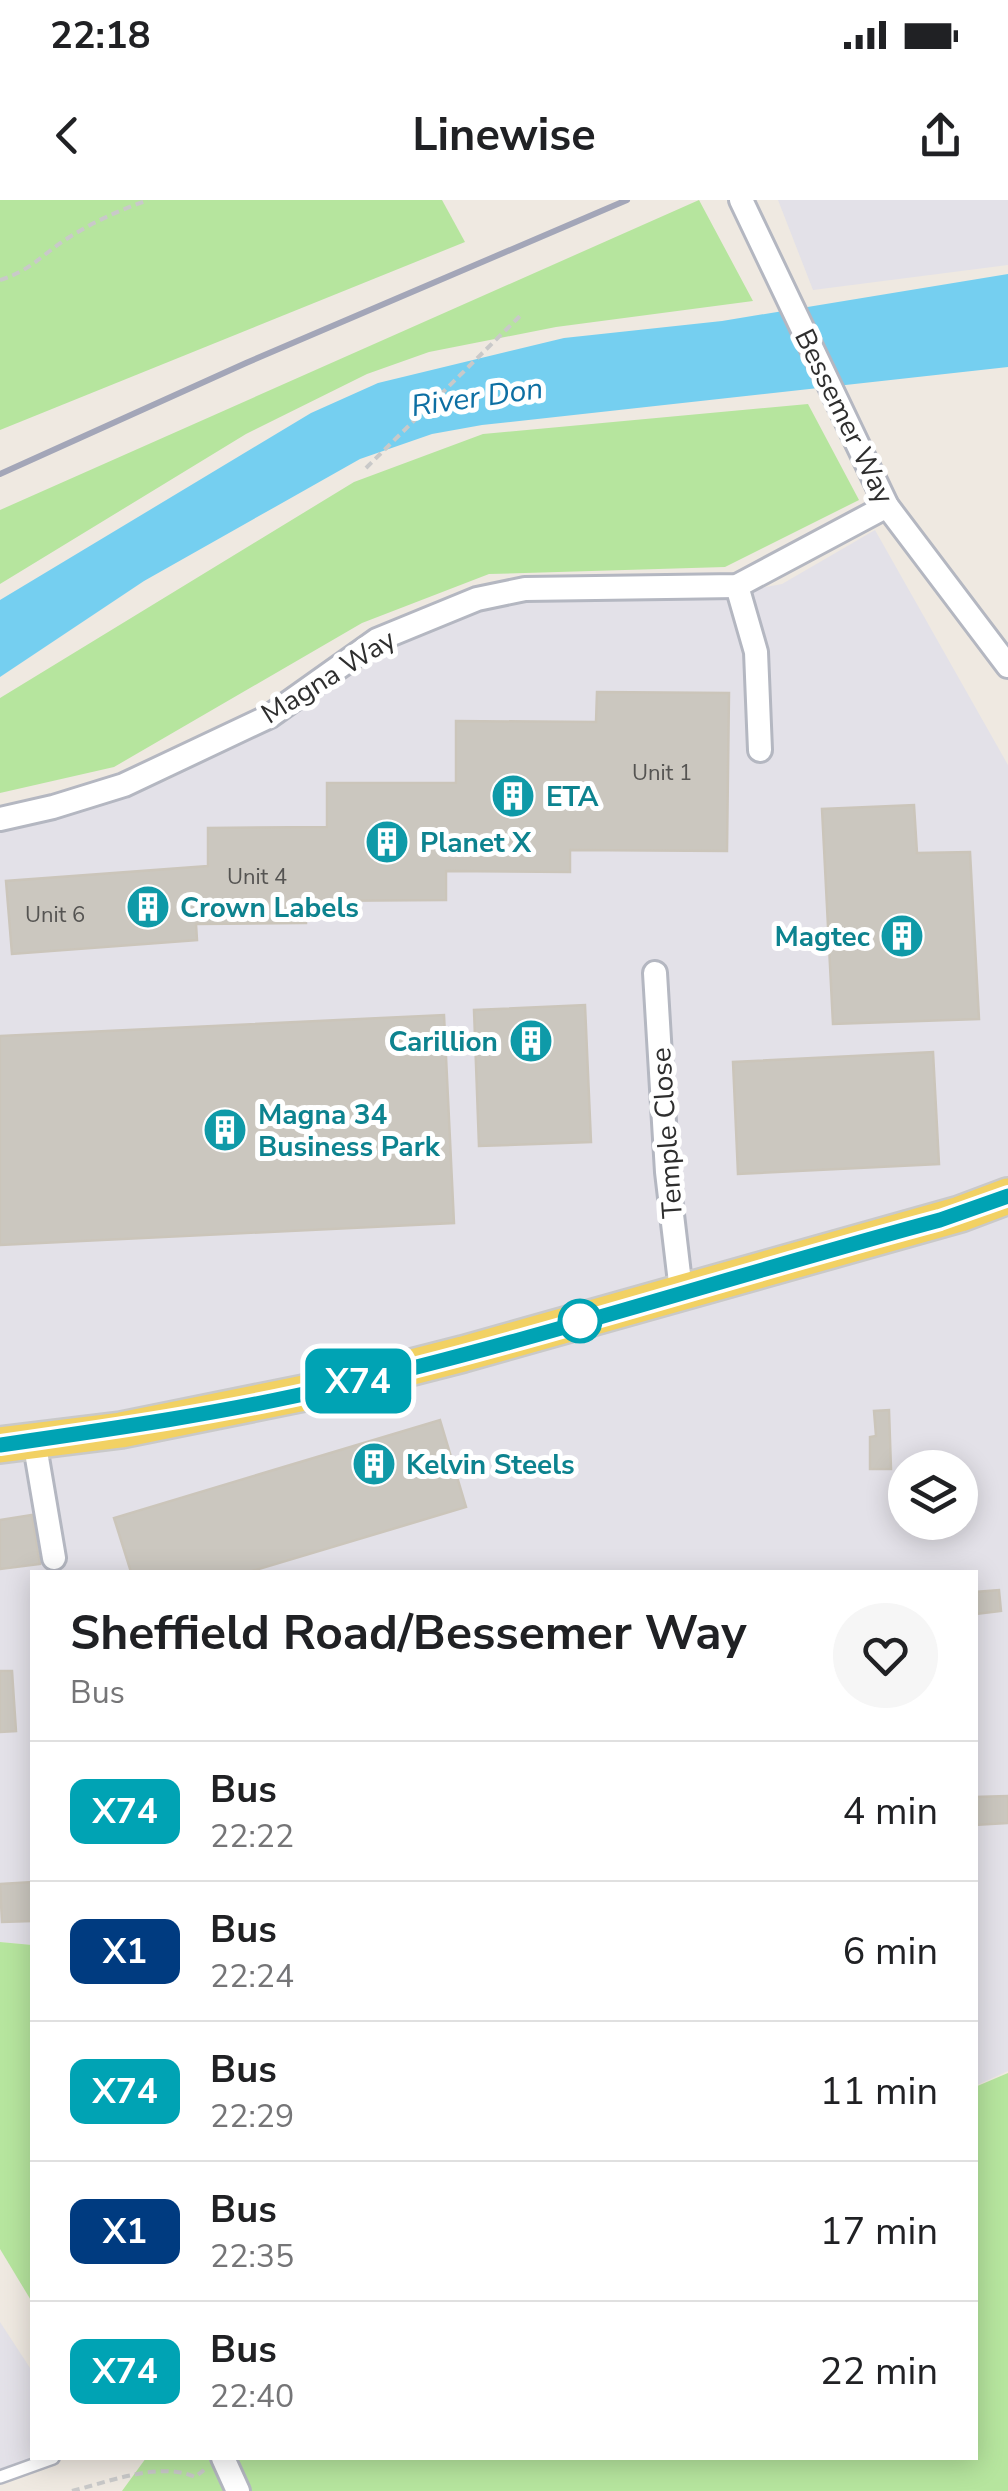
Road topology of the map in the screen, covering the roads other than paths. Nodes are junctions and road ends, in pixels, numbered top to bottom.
1 (740, 200) edge
2 (887, 506) junction
3 (737, 586) junction
4 (1008, 666) edge
5 (760, 750) dead end
6 (0, 819) edge
7 (655, 973) dead end
8 (1008, 1196) edge
9 (681, 1291) junction
10 (17, 1443) edge
11 (54, 1558) dead end
12 (47, 2460) edge
13 (215, 2462) edge
14 (0, 2477) edge
15 (238, 2491) edge

1 - 2 street, Bessemer Way
2 - 3 street, Magna Way
2 - 4 street, Bessemer Way
3 - 5 street
3 - 6 street, Magna Way
7 - 9 street, Temple Close
8 - 9 main road
9 - 10 main road
10 - 11 street
12 - 14 lane
13 - 15 street

